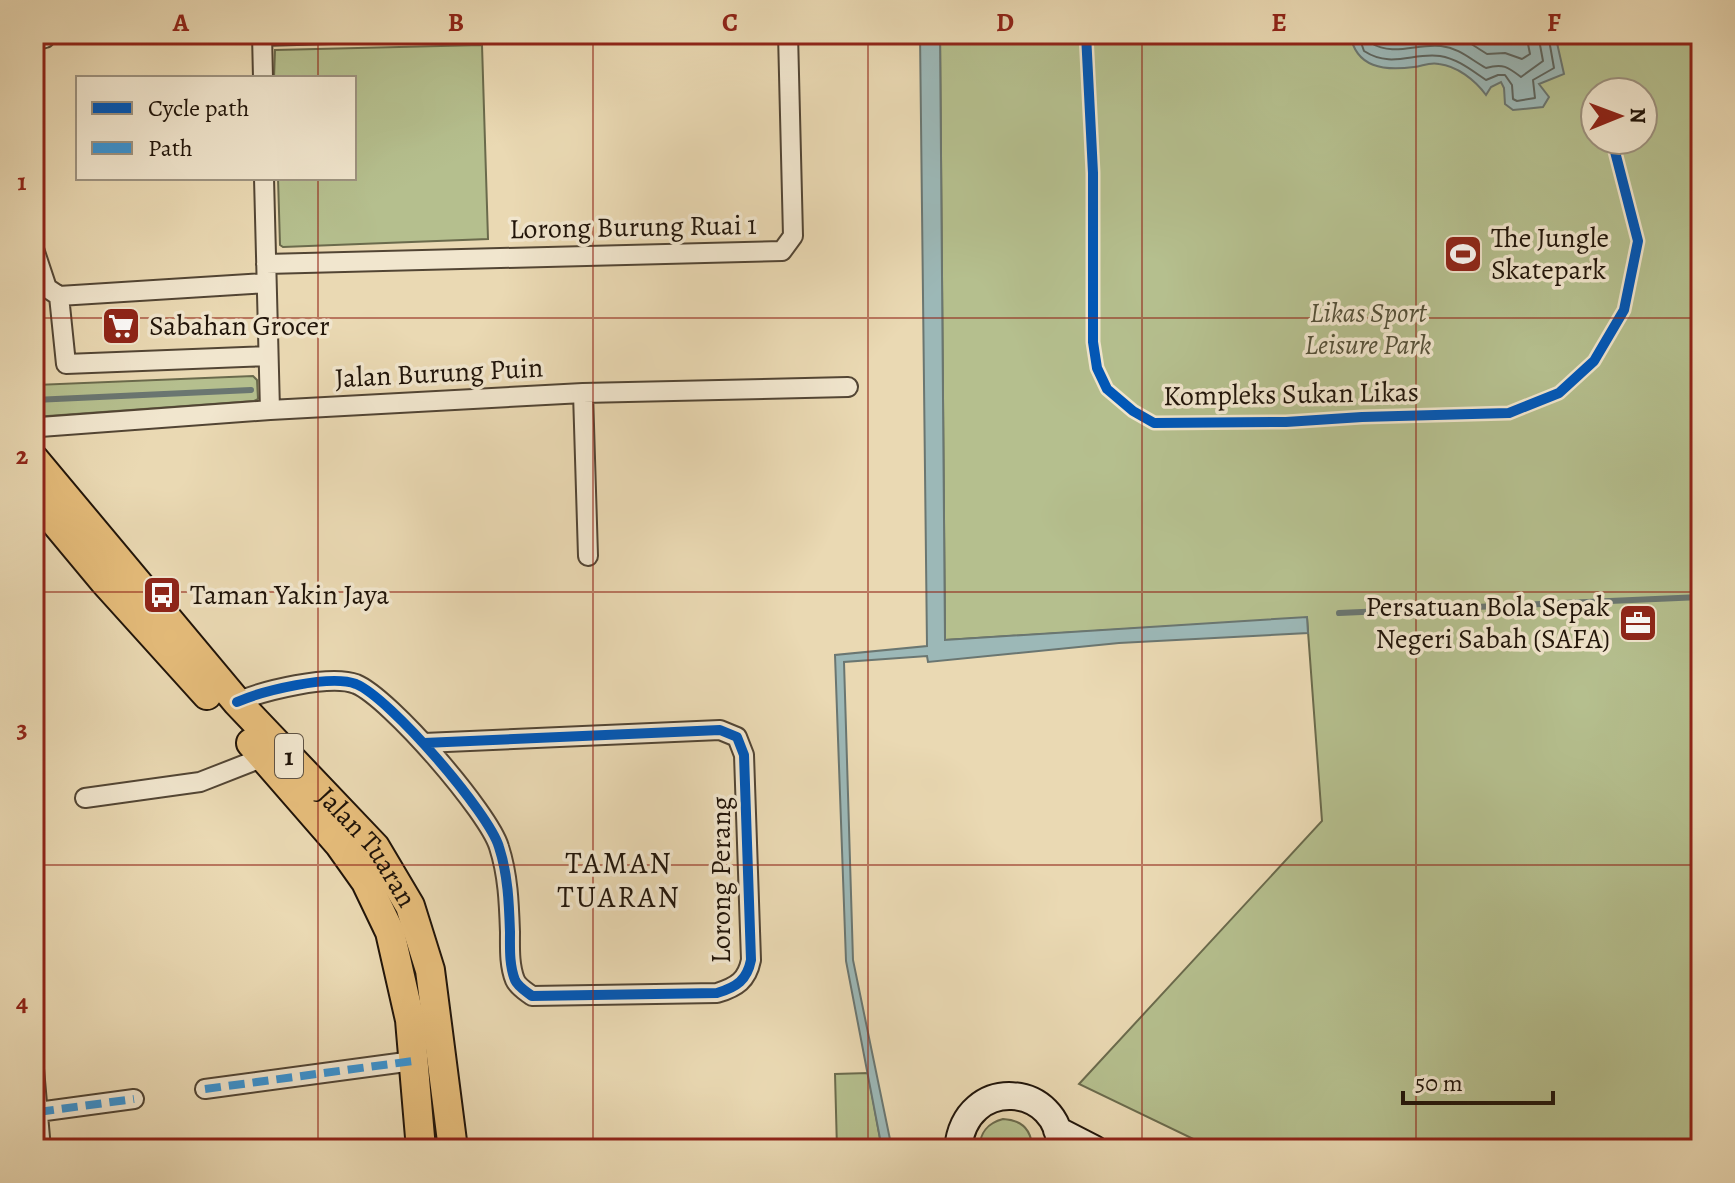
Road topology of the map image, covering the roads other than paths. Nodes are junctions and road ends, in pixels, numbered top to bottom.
1 (332, 34) edge
2 (788, 34) edge
3 (262, 35) edge
4 (263, 76) edge
5 (264, 180) edge
6 (34, 249) edge
7 (266, 264) junction
8 (266, 283) junction
9 (59, 296) junction
10 (267, 356) junction
11 (848, 387) dead end
12 (583, 393) junction
13 (270, 410) junction
14 (34, 431) edge
15 (34, 459) edge
16 (34, 497) edge
17 (588, 556) dead end
18 (237, 702) junction
19 (424, 743) junction
20 (264, 757) junction
21 (85, 798) dead end
22 (413, 1061) junction
23 (34, 1069) edge
24 (205, 1089) dead end
25 (134, 1099) dead end
26 (38, 1112) junction
27 (1058, 1139) edge
28 (41, 1149) edge
29 (421, 1149) edge
30 (453, 1149) edge
31 (958, 1149) edge
32 (1094, 1149) edge

1 - 3 street
2 - 7 street, Lorong Burung Ruai 1
3 - 4 street
5 - 7 street
6 - 9 street
7 - 8 street
8 - 9 street
8 - 10 street
9 - 10 street
10 - 13 street
11 - 12 street, Jalan Burung Puin
12 - 13 street, Jalan Burung Puin
12 - 17 street
13 - 14 street, Jalan Burung Puin
15 - 18 main road, Jalan Tuaran / 1
16 - 20 main road, Jalan Tuaran / 1
18 - 19 street, Lorong Perang
18 - 30 main road, Jalan Tuaran / 1
19 - 19 street, Lorong Perang
20 - 21 street
20 - 22 main road, Jalan Tuaran / 1
22 - 24 street
22 - 29 main road, Jalan Tuaran / 1
23 - 26 street
25 - 26 street
26 - 28 street
27 - 31 main road
27 - 32 main road

